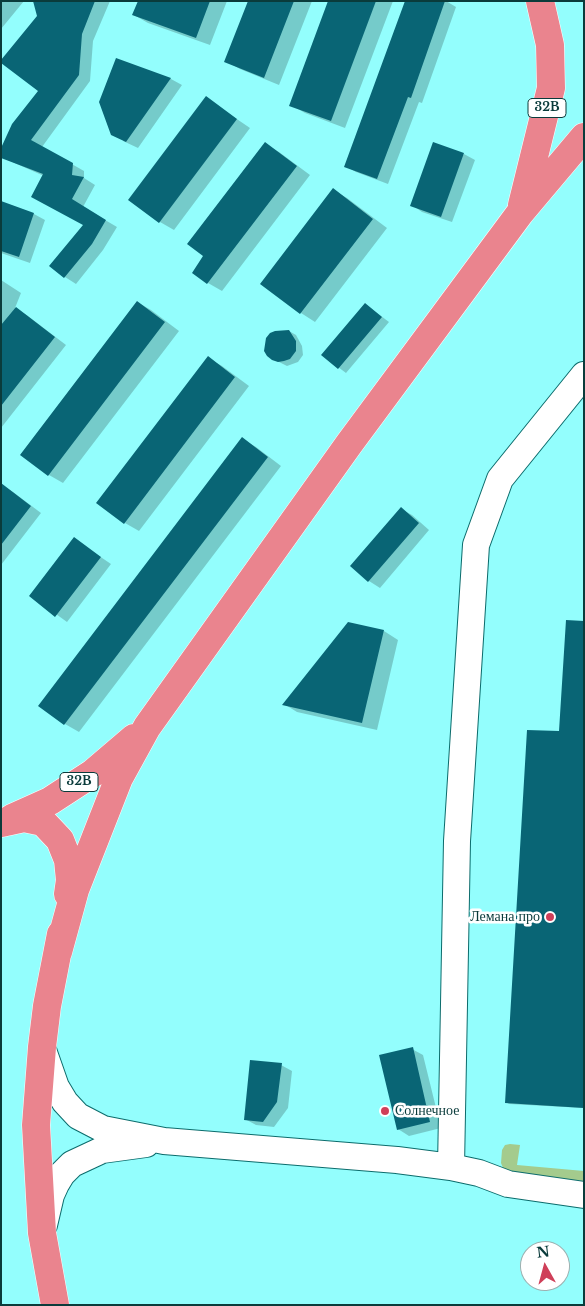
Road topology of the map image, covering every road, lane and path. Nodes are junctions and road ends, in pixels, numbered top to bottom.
1 (540, 1) edge
2 (584, 137) edge
3 (520, 213) junction
4 (584, 375) edge
5 (147, 727) junction
6 (1, 823) edge
7 (58, 952) junction
8 (42, 1047) junction
9 (164, 1141) junction
10 (451, 1167) junction
11 (584, 1195) edge
12 (42, 1233) junction
13 (55, 1305) edge

1 - 3 highway, 32B
2 - 3 highway
3 - 5 highway
4 - 10 street
5 - 6 highway, 32B
5 - 7 highway
6 - 7 highway
7 - 8 highway
8 - 9 street
8 - 12 highway
9 - 10 street
9 - 12 street
10 - 11 street
12 - 13 highway

